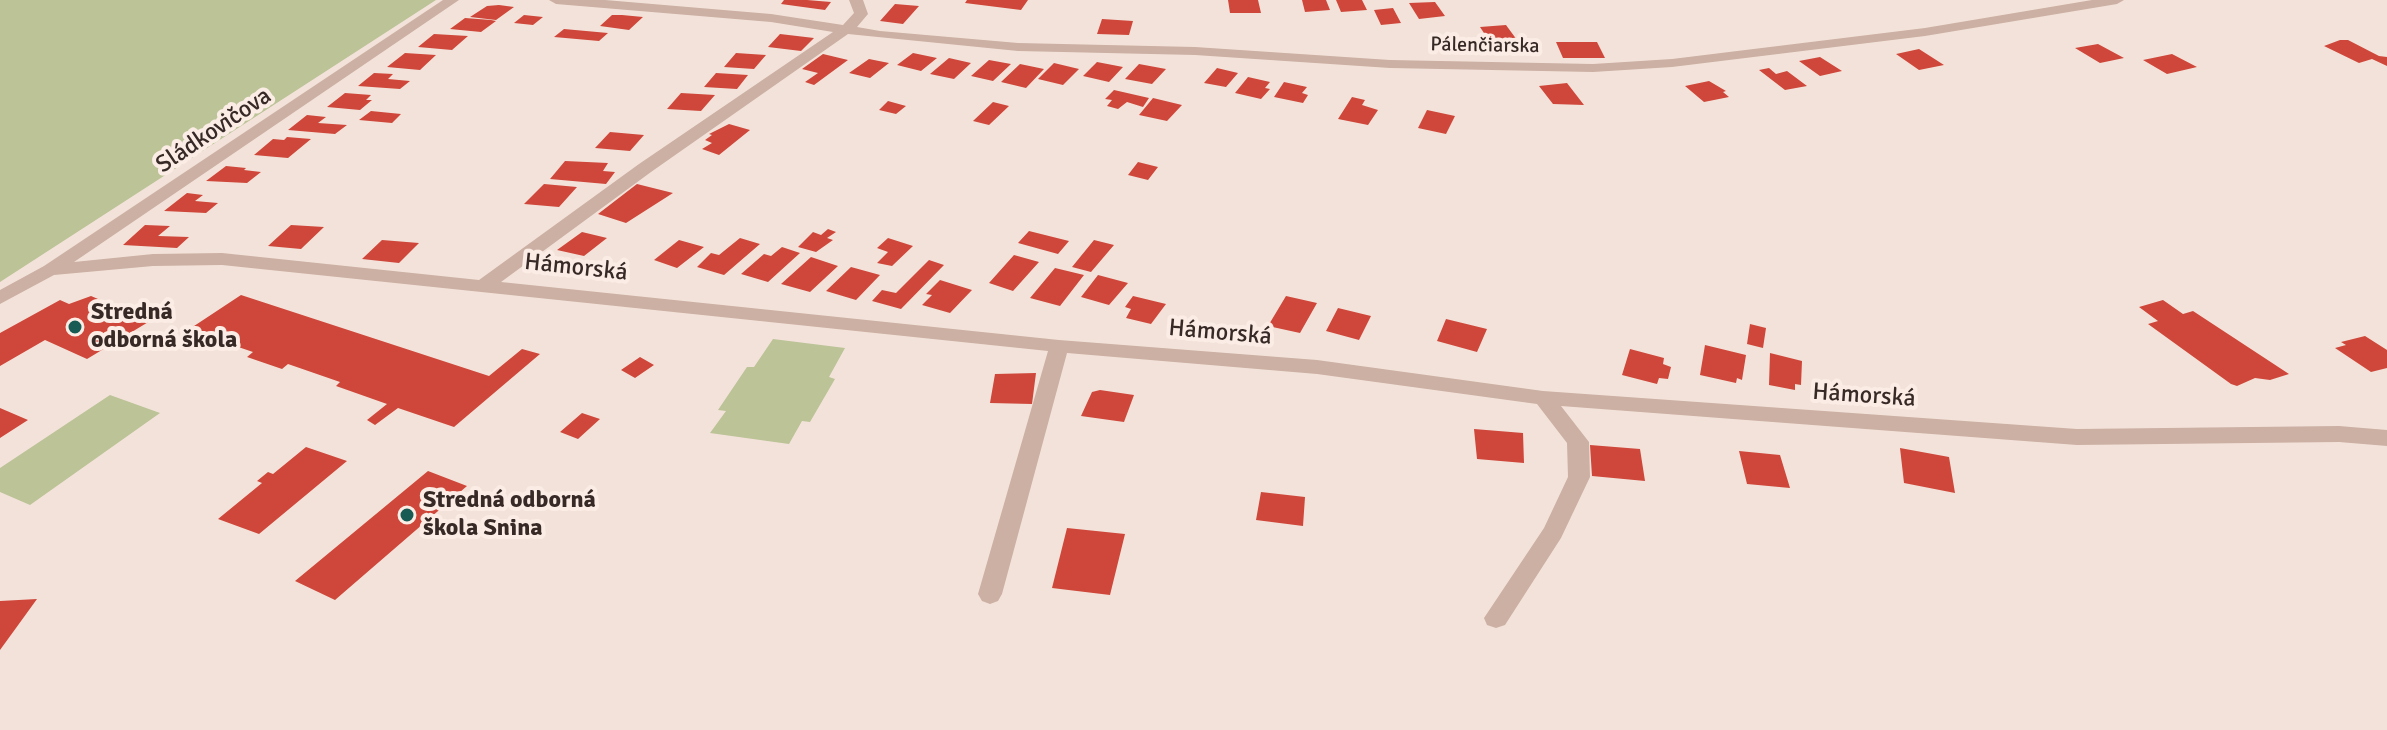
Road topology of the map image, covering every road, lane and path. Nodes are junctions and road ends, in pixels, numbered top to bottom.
1 (452, 0) edge
2 (556, 0) edge
3 (856, 0) edge
4 (2117, 0) edge
5 (848, 28) junction
6 (50, 270) junction
7 (486, 284) junction
8 (0, 298) edge
9 (1059, 346) junction
10 (1543, 398) junction
11 (2387, 438) edge
12 (990, 594) dead end
13 (1496, 618) dead end

1 - 6 street, Sládkovičova
2 - 5 street, Pálenčiarska
3 - 5 street
4 - 5 street, Pálenčiarska
5 - 7 street
6 - 7 street, Hámorská
6 - 8 street, Sládkovičova
7 - 9 street, Hámorská
9 - 10 street, Hámorská
9 - 12 street
10 - 11 street, Hámorská
10 - 13 street

